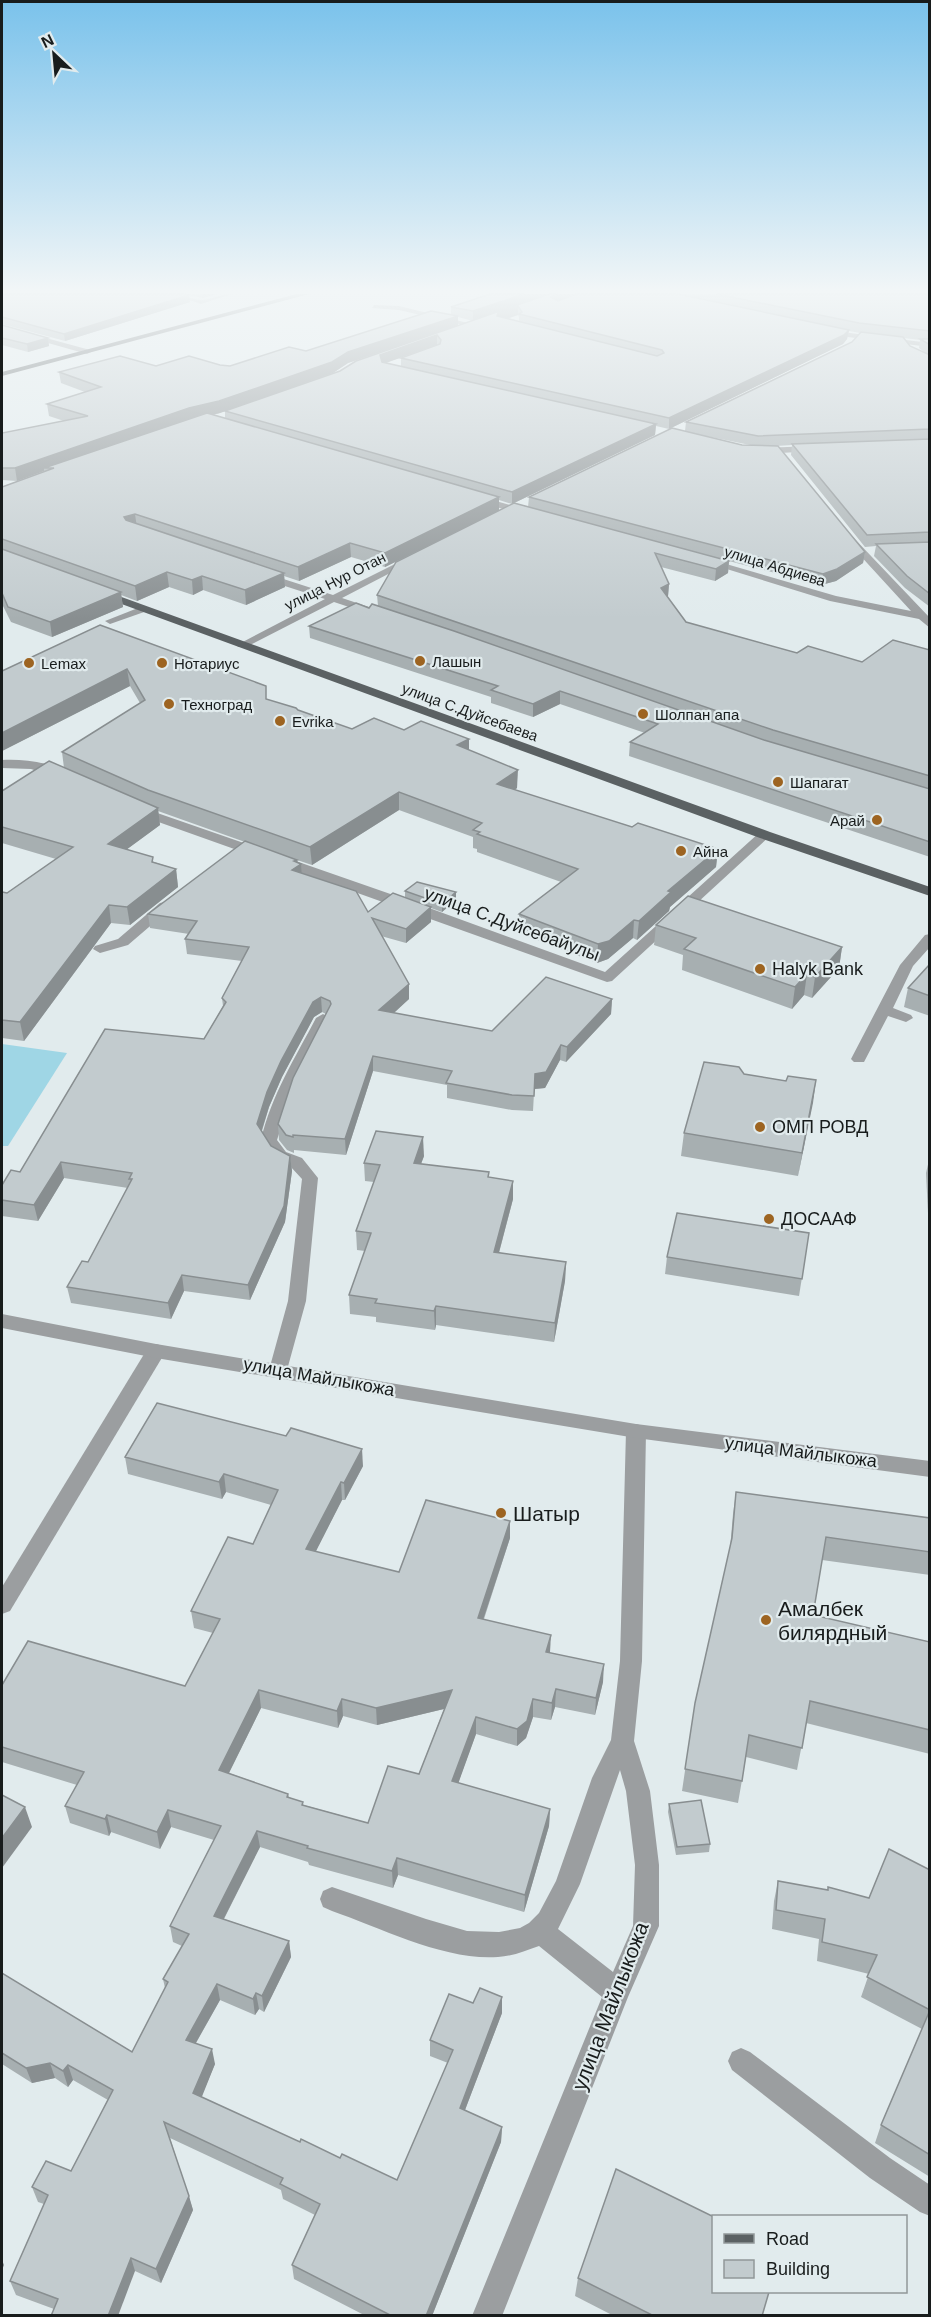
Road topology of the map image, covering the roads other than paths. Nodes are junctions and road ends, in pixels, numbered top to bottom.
1 (828, 448) edge
2 (780, 450) junction
3 (750, 451) edge
4 (788, 463) edge
5 (468, 496) edge
6 (534, 500) edge
7 (513, 509) junction
8 (502, 515) edge
9 (535, 515) edge
10 (839, 525) edge
11 (872, 551) edge
12 (861, 552) junction
13 (417, 557) edge
14 (696, 558) edge
15 (255, 573) edge
16 (89, 589) edge
17 (332, 599) junction
18 (143, 609) junction
19 (385, 616) edge
20 (920, 616) junction
21 (110, 621) dead end
22 (930, 625) edge
23 (242, 645) junction
24 (2, 764) edge
25 (69, 778) edge
26 (124, 803) edge
27 (765, 835) junction
28 (242, 847) junction
29 (228, 859) edge
30 (930, 892) edge
31 (176, 899) edge
32 (930, 938) edge
33 (100, 949) dead end
34 (883, 1009) junction
35 (323, 1018) edge
36 (906, 1018) dead end
37 (859, 1059) dead end
38 (2, 1321) edge
39 (156, 1351) junction
40 (278, 1370) junction
41 (636, 1431) junction
42 (930, 1469) edge
43 (2, 1605) edge
44 (622, 1741) junction
45 (332, 1899) dead end
46 (540, 1931) junction
47 (617, 1992) junction
48 (741, 2061) dead end
49 (930, 2202) edge
50 (487, 2316) edge

1 - 2 street
2 - 3 street
2 - 4 street
5 - 7 street
6 - 7 street
7 - 8 street
7 - 9 street
10 - 12 street
11 - 12 street
12 - 20 street
13 - 17 street, улица Нур Отан
14 - 20 street, улица Абдиева
15 - 17 street
16 - 18 main road, улица С.Дуйсебаева
17 - 19 street
17 - 23 street, улица Нур Отан
18 - 21 street
18 - 23 main road, улица С.Дуйсебаева
20 - 22 street
23 - 27 main road, улица С.Дуйсебаева
24 - 25 street
26 - 28 street, улица С.Дуйсебайулы
27 - 28 street, улица С.Дуйсебайулы
27 - 30 main road, улица С.Дуйсебаева
28 - 29 street
31 - 33 street
32 - 34 street
34 - 36 street
34 - 37 street
35 - 40 street
38 - 39 street, улица Майлыкожа
39 - 40 street, улица Майлыкожа
39 - 43 street
40 - 41 street, улица Майлыкожа
41 - 42 street, улица Майлыкожа
41 - 44 street, улица Майлыкожа
44 - 46 street
44 - 47 street, улица Майлыкожа
45 - 46 street
46 - 47 street
47 - 50 street, улица Майлыкожа
48 - 49 street

